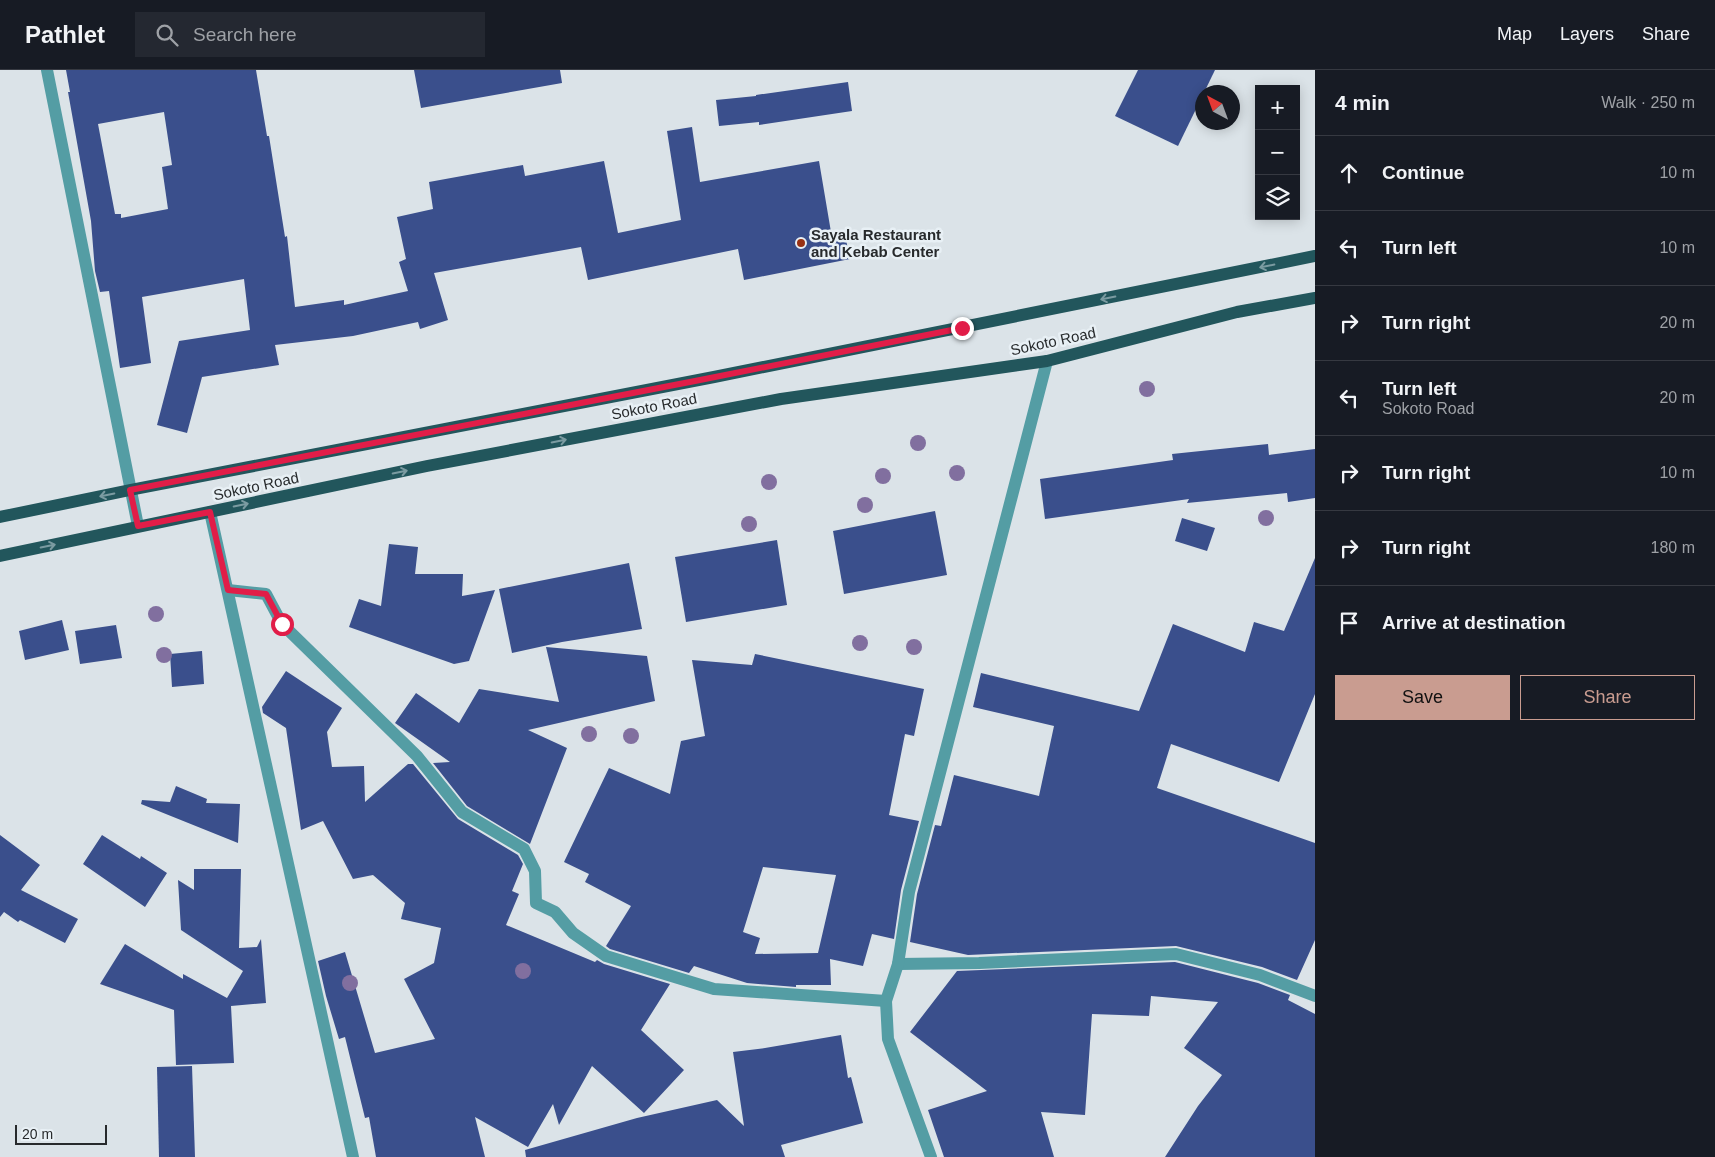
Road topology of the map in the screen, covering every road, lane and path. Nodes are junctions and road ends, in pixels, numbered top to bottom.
1 (47, 70) edge
2 (1315, 256) edge
3 (1315, 298) edge
4 (1047, 361) junction
5 (130, 490) junction
6 (210, 512) junction
7 (0, 517) edge
8 (138, 526) junction
9 (0, 556) edge
10 (228, 590) junction
11 (898, 964) junction
12 (1315, 996) edge
13 (886, 1001) junction
14 (353, 1157) edge
15 (931, 1157) edge

1 - 5 street
2 -> 5 main road
3 - 4 main road, Sokoto Road
6 -> 4 main road, Sokoto Road
4 - 11 street
5 -> 7 main road
5 - 8 street
6 - 8 main road, Sokoto Road
6 - 10 street
9 -> 8 main road, Sokoto Road
10 - 13 street
10 - 14 street
11 - 12 street
11 - 13 street
13 - 15 street

